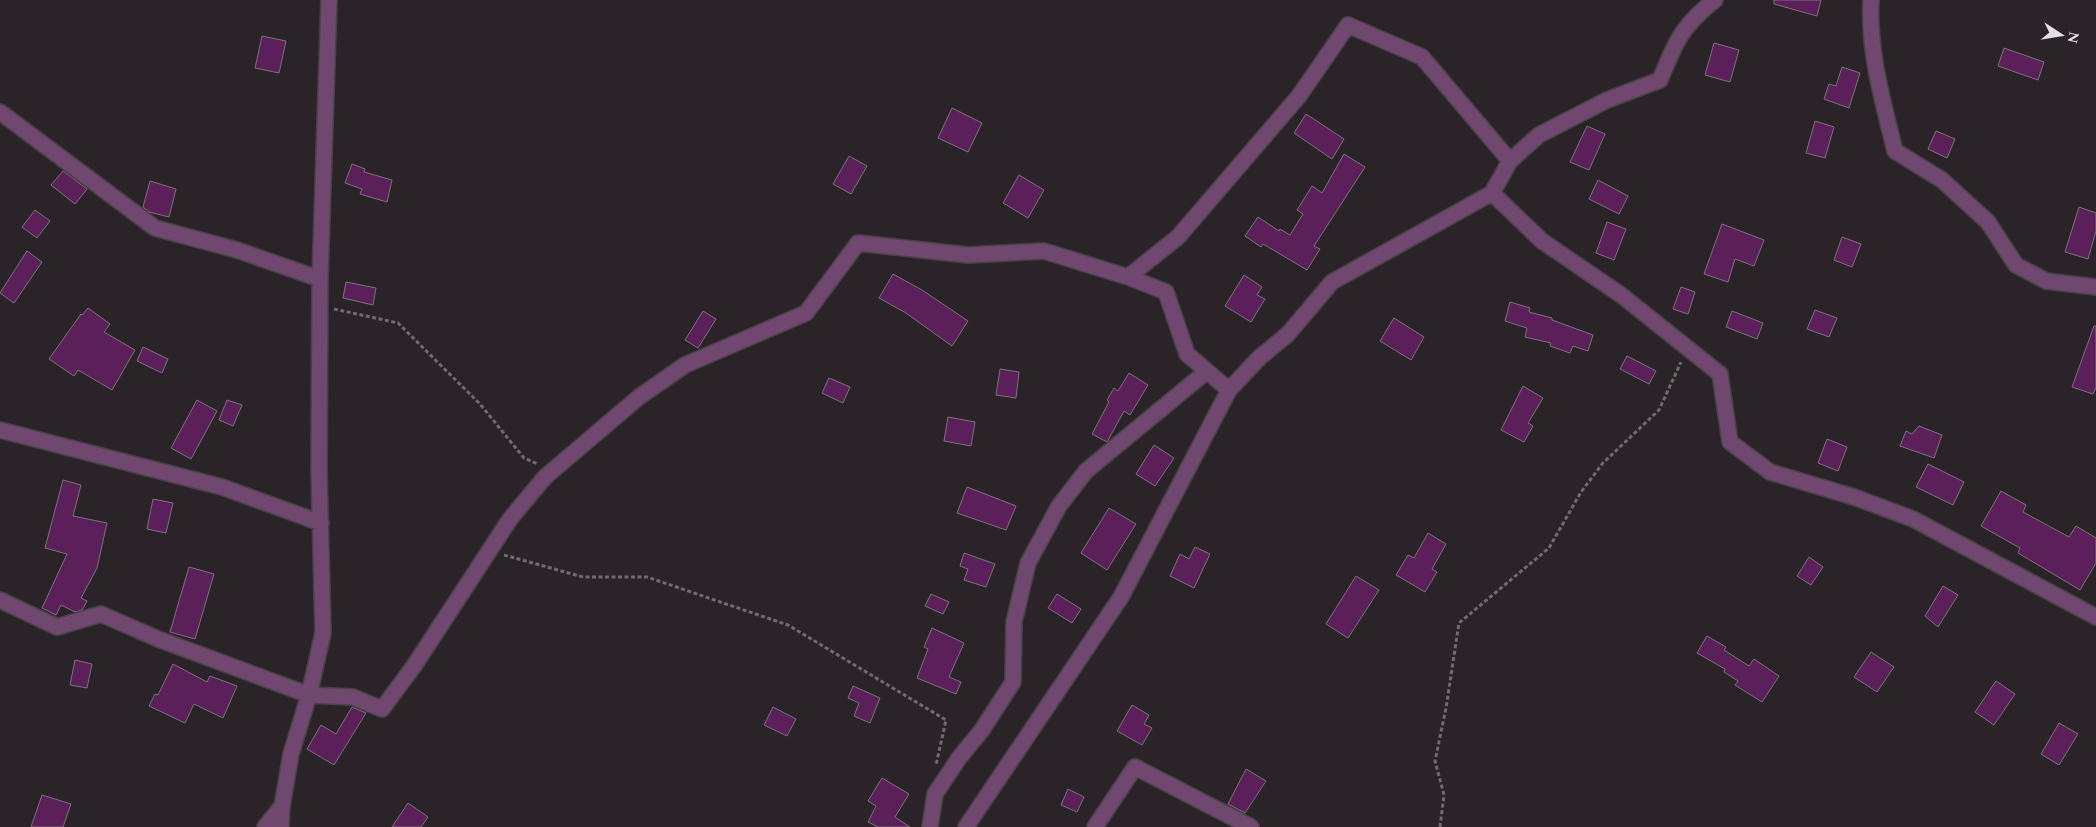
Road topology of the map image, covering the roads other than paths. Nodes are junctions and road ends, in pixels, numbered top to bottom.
1 (329, 0) edge
2 (1715, 0) edge
3 (1871, 0) edge
4 (0, 112) edge
5 (1510, 161) junction
6 (1492, 193) junction
7 (1128, 277) junction
8 (320, 279) junction
9 (2096, 287) edge
10 (1207, 371) junction
11 (1228, 390) junction
12 (0, 430) edge
13 (321, 523) junction
14 (0, 600) edge
15 (2096, 617) edge
16 (309, 695) junction
17 (282, 806) junction
18 (265, 827) edge
19 (281, 827) edge
20 (930, 827) edge
21 (966, 827) edge
22 (1095, 827) edge
23 (1251, 827) edge

1 - 8 street
2 - 5 street
3 - 9 street
4 - 8 street
5 - 6 street
5 - 7 street
6 - 11 street
6 - 15 street
7 - 10 street
7 - 16 street
8 - 13 street
10 - 11 street
10 - 20 street
11 - 21 street
12 - 13 street
13 - 16 street
14 - 16 street
16 - 17 street
17 - 18 street
17 - 19 street
22 - 23 street

